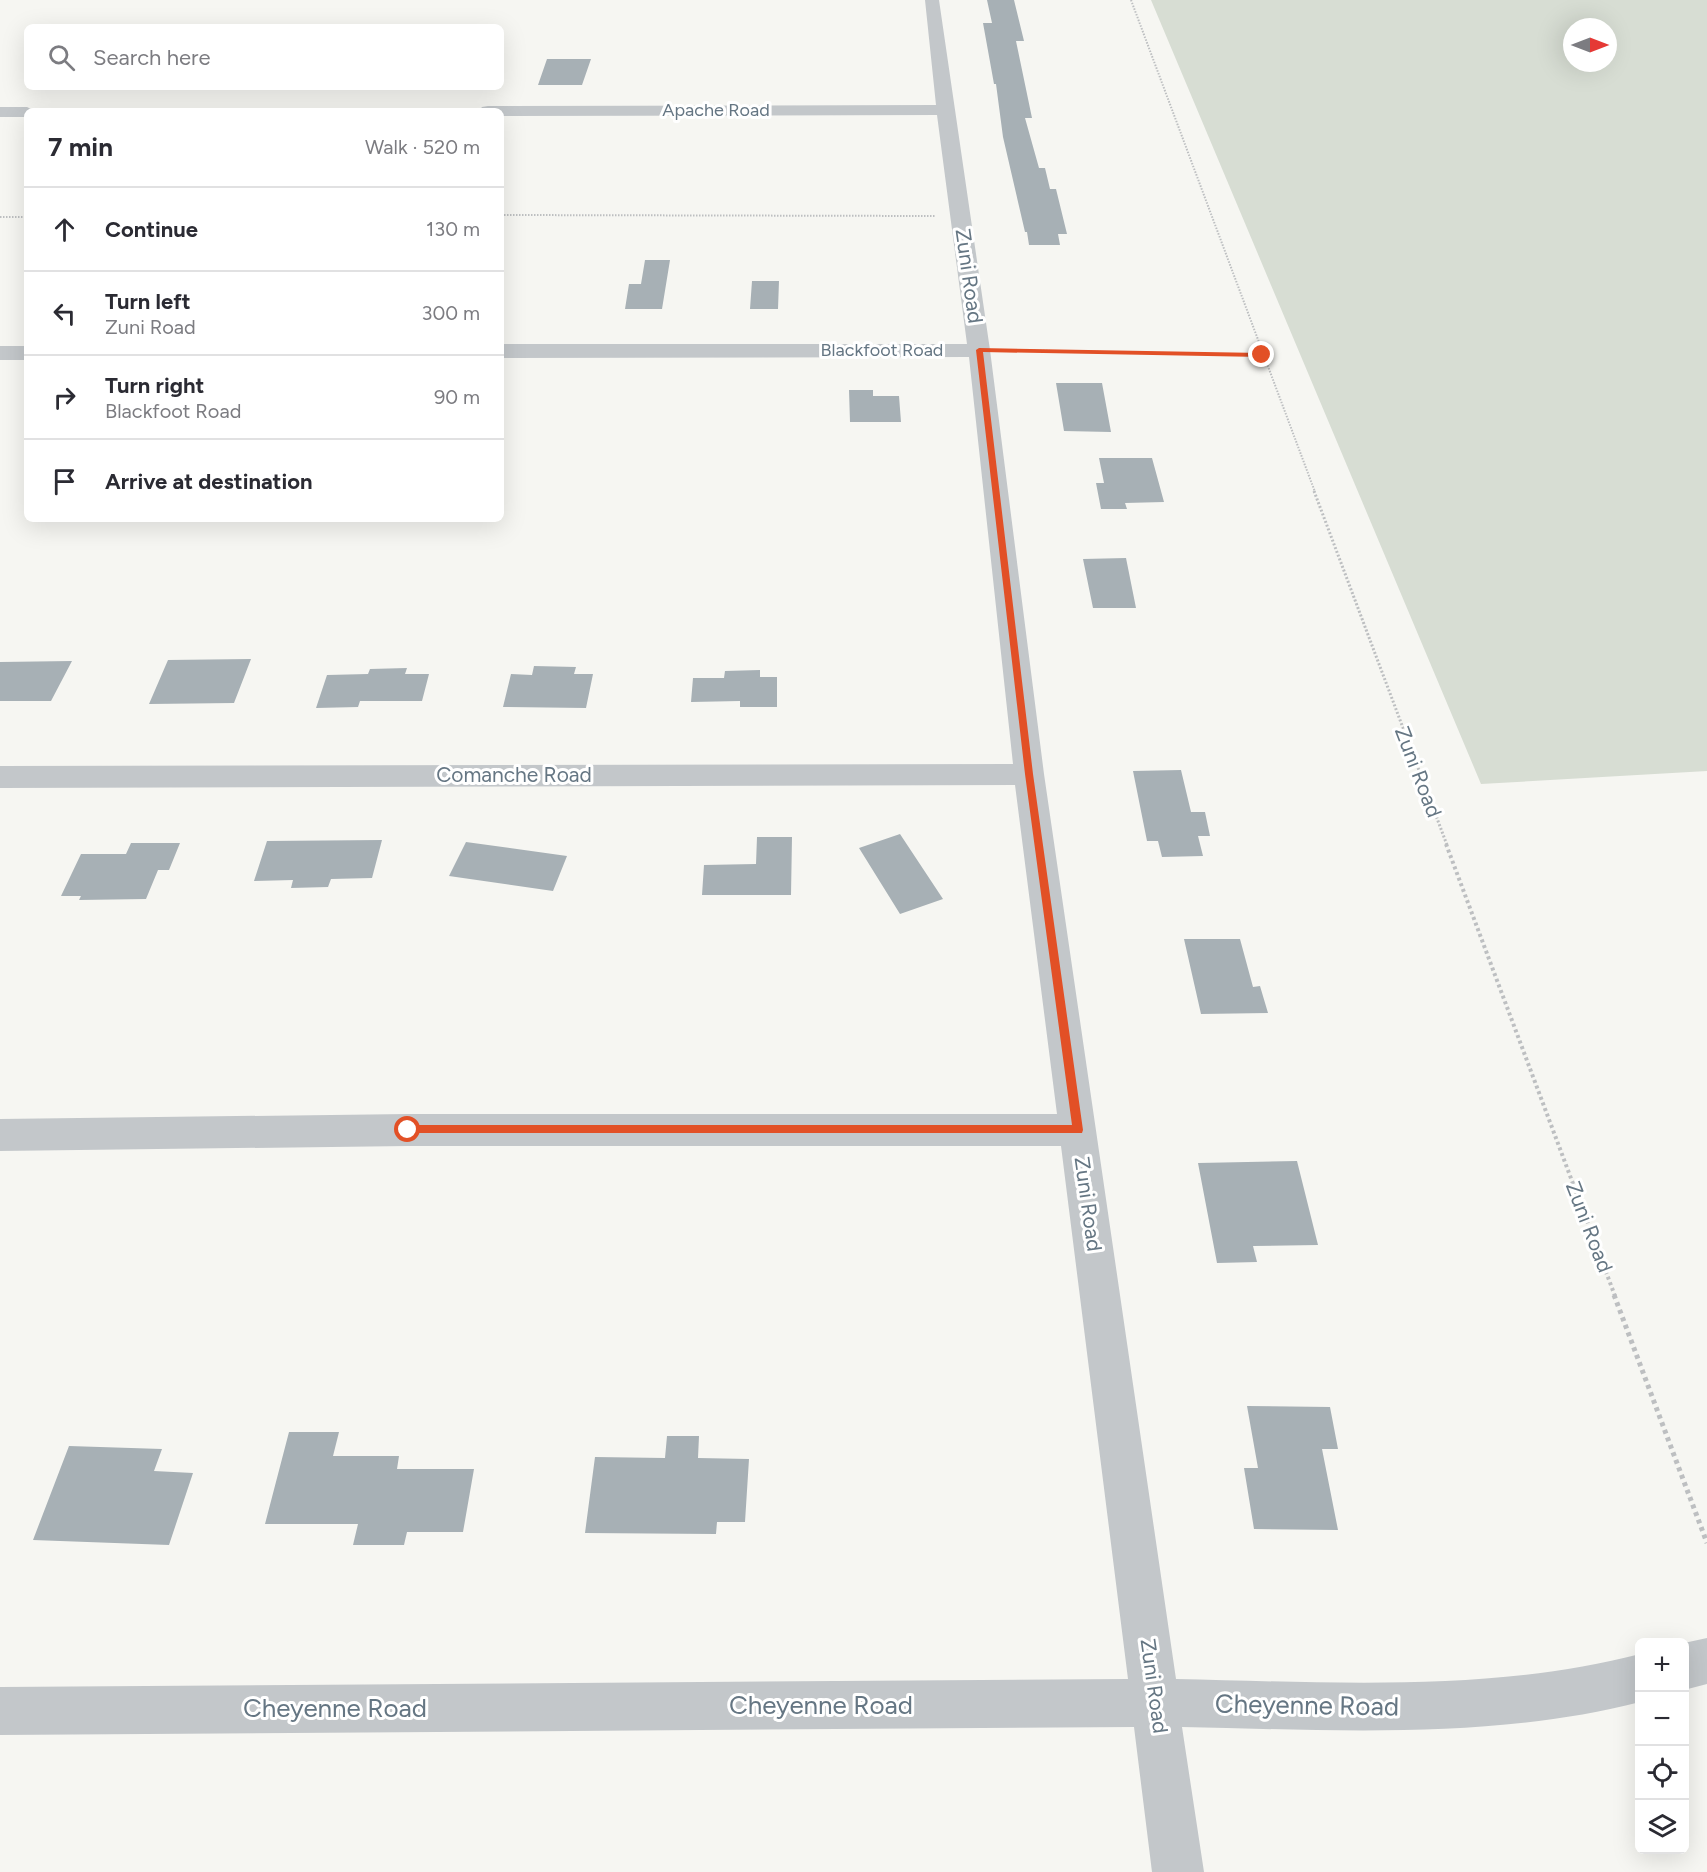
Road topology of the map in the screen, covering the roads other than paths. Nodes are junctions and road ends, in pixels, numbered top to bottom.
1 (933, 0) edge
2 (945, 110) junction
3 (504, 111) edge
4 (0, 112) edge
5 (24, 112) edge
6 (979, 350) junction
7 (504, 351) edge
8 (0, 353) edge
9 (24, 353) edge
10 (1029, 774) junction
11 (0, 777) edge
12 (1078, 1130) junction
13 (0, 1135) edge
14 (1707, 1661) edge
15 (1689, 1666) edge
16 (1635, 1679) edge
17 (1156, 1703) junction
18 (0, 1711) edge
19 (1178, 1872) edge

1 - 2 street, Zuni Road
2 - 3 street, Apache Road
2 - 6 street, Zuni Road
4 - 5 street
6 - 7 street, Blackfoot Road
6 - 10 street, Zuni Road
8 - 9 street
10 - 11 street, Comanche Road
10 - 12 street, Zuni Road
12 - 13 street
12 - 17 street, Zuni Road
14 - 15 street
16 - 17 street, Cheyenne Road
17 - 18 street, Cheyenne Road
17 - 19 street, Zuni Road

